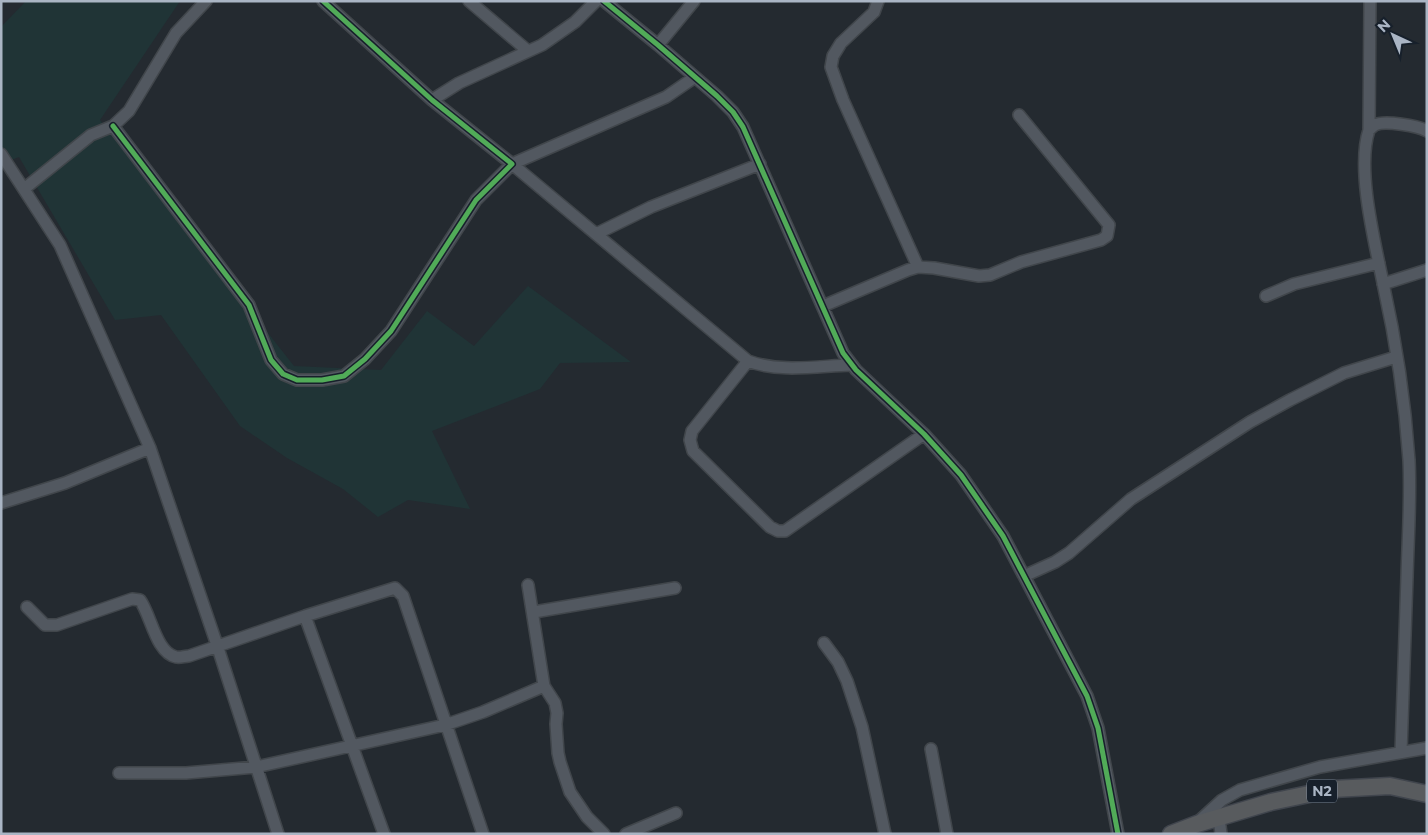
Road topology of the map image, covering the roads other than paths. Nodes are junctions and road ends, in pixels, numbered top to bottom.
1 (206, 1) edge
2 (323, 1) edge
3 (469, 1) edge
4 (596, 1) edge
5 (604, 1) edge
6 (694, 1) edge
7 (878, 1) edge
8 (1370, 1) edge
9 (658, 45) junction
10 (528, 51) junction
11 (695, 77) junction
12 (432, 100) junction
13 (1020, 115) dead end
14 (112, 126) junction
15 (1369, 130) junction
16 (1427, 131) edge
17 (1, 154) edge
18 (512, 164) junction
19 (760, 164) junction
20 (24, 189) junction
21 (596, 234) junction
22 (1379, 263) junction
23 (918, 267) junction
24 (1427, 270) edge
25 (1383, 284) junction
26 (1266, 296) dead end
27 (823, 306) junction
28 (1396, 357) junction
29 (748, 362) junction
30 (851, 364) junction
31 (924, 434) junction
32 (150, 448) junction
33 (1, 502) edge
34 (1024, 576) junction
35 (528, 585) dead end
36 (675, 588) dead end
37 (27, 607) dead end
38 (534, 612) junction
39 (305, 616) junction
40 (824, 642) dead end
41 (217, 645) junction
42 (544, 686) junction
43 (445, 725) junction
44 (352, 745) junction
45 (1427, 748) edge
46 (931, 749) dead end
47 (1401, 752) junction
48 (256, 767) junction
49 (119, 774) dead end
50 (1427, 794) edge
51 (676, 813) dead end
52 (1197, 824) junction
53 (1220, 826) edge
54 (278, 834) edge
55 (384, 834) edge
56 (483, 834) edge
57 (604, 834) edge
58 (626, 834) edge
59 (885, 834) edge
60 (947, 834) edge
61 (1118, 834) edge
62 (1171, 834) edge

1 - 14 street
2 - 12 street
3 - 10 street
4 - 10 street
5 - 9 street
6 - 9 street
7 - 23 street
8 - 15 street
9 - 11 street
10 - 12 street
11 - 18 street
11 - 19 street
12 - 18 street
13 - 23 street
14 - 18 street
14 - 20 street
15 - 16 street
15 - 22 street
17 - 20 street
18 - 21 street
19 - 21 street
19 - 27 street
20 - 32 street
21 - 29 street
22 - 25 street
22 - 26 street
23 - 27 street
24 - 25 street
25 - 28 street
27 - 30 street
28 - 34 street
28 - 47 street
29 - 30 street
29 - 31 street
30 - 31 street
31 - 34 street
32 - 33 street
32 - 41 street
34 - 61 street
35 - 38 street
36 - 38 street
37 - 41 street
38 - 42 street
39 - 41 street
39 - 43 street
39 - 44 street
40 - 59 street
41 - 48 street
42 - 43 street
42 - 57 street
43 - 44 street
43 - 56 street
44 - 48 street
44 - 55 street
45 - 47 street
46 - 60 street
47 - 52 street
48 - 49 street
48 - 54 street
50 - 53 highway, N2
51 - 58 street
52 - 53 highway, N2
52 - 62 highway, N2

